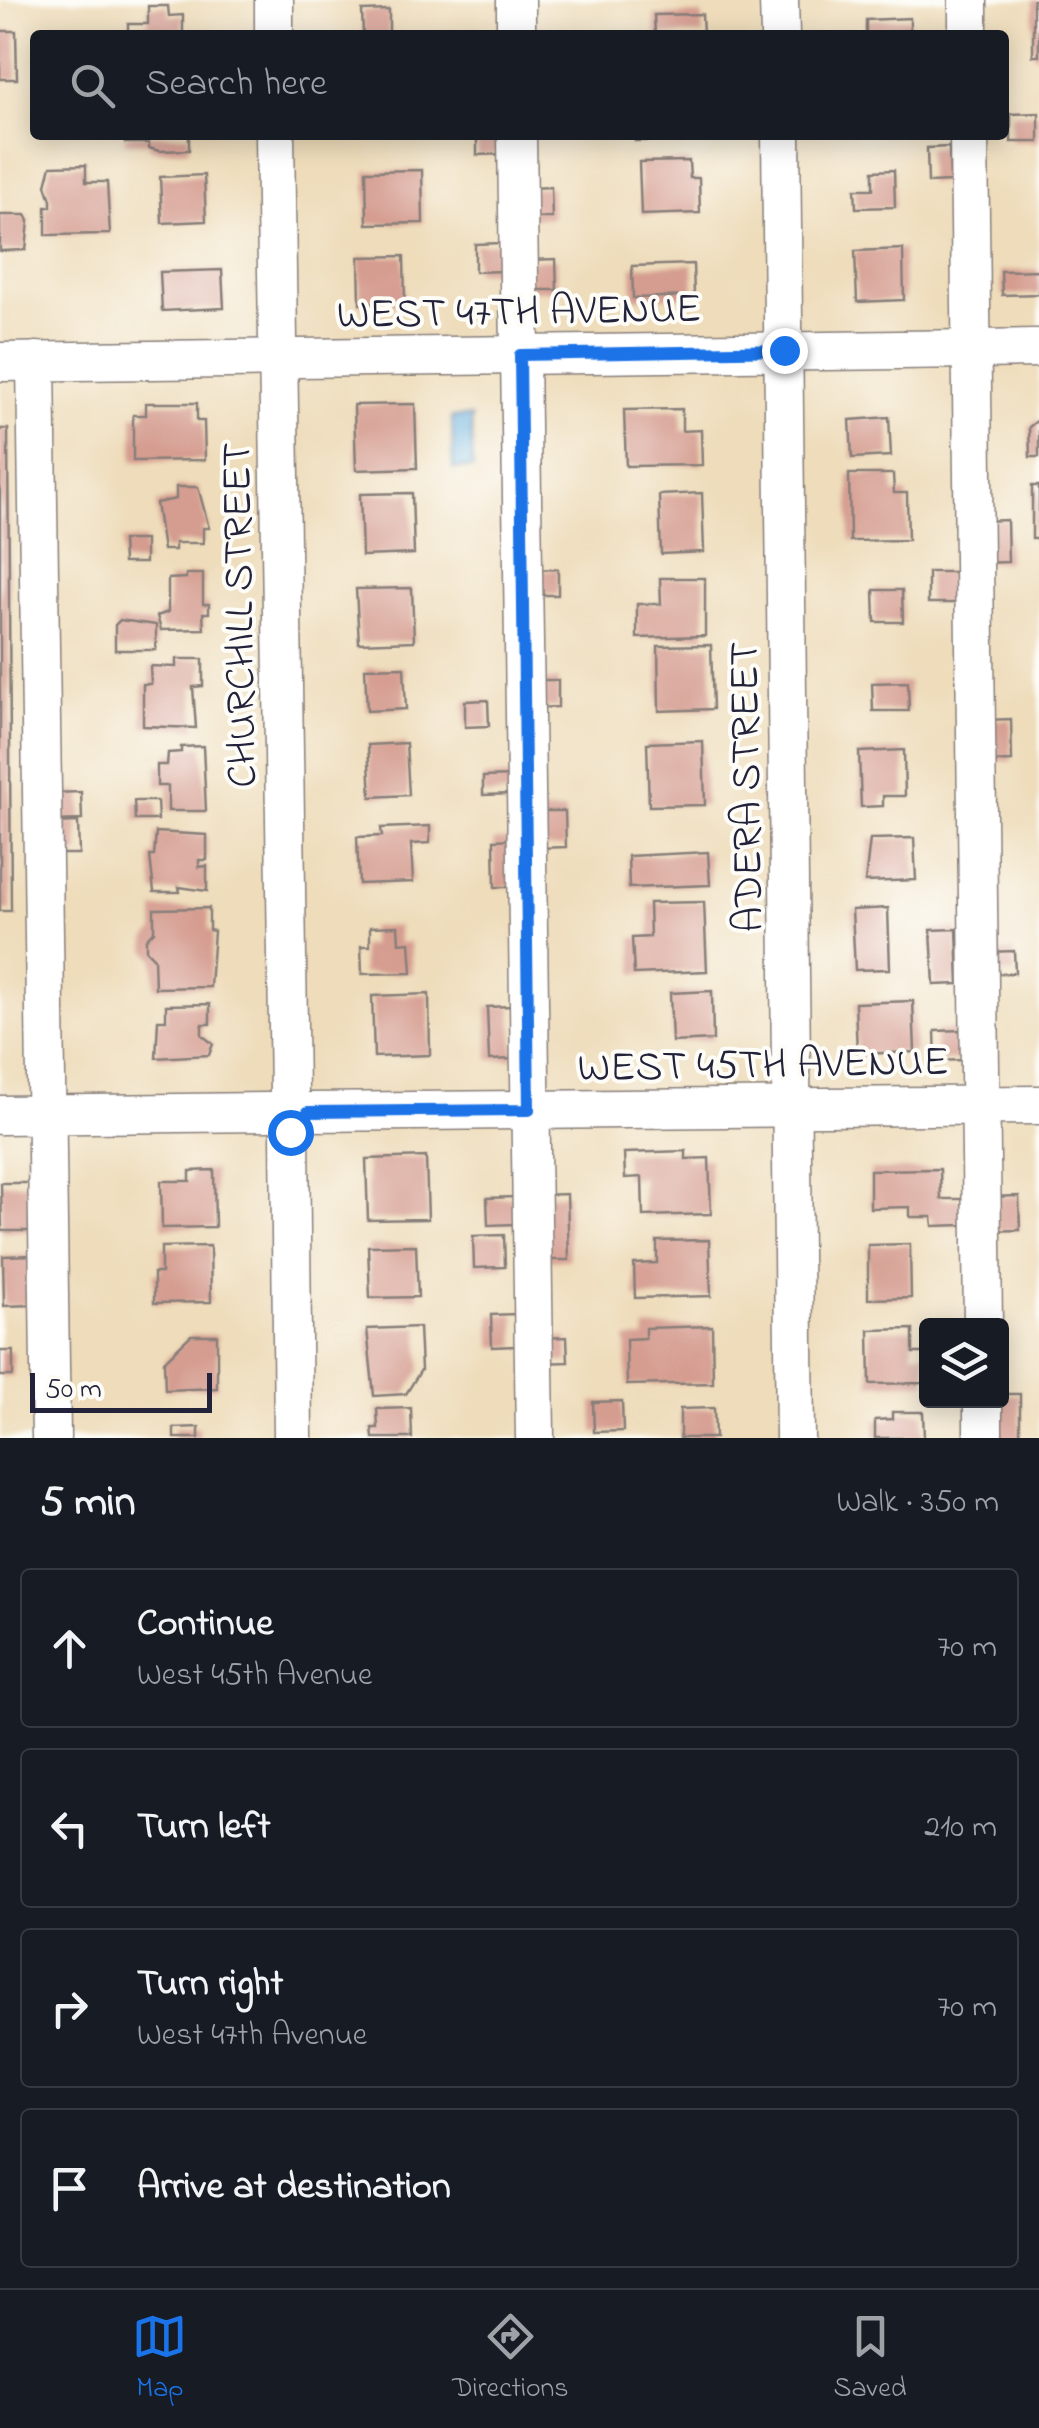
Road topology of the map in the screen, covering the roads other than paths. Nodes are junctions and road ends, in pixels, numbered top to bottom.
1 (274, 0) edge
2 (516, 0) edge
3 (779, 0) edge
4 (968, 0) edge
5 (274, 30) edge
6 (516, 30) edge
7 (780, 30) edge
8 (968, 30) edge
9 (276, 140) edge
10 (517, 140) edge
11 (781, 140) edge
12 (969, 140) edge
13 (971, 348) junction
14 (1039, 348) edge
15 (784, 350) junction
16 (520, 355) junction
17 (278, 358) junction
18 (18, 361) edge
19 (1039, 1105) edge
20 (982, 1106) junction
21 (792, 1107) junction
22 (529, 1110) junction
23 (289, 1112) junction
24 (0, 1114) edge
25 (47, 1114) junction
26 (983, 1318) edge
27 (983, 1408) edge
28 (51, 1438) edge
29 (293, 1438) edge
30 (535, 1438) edge
31 (796, 1438) edge
32 (983, 1438) edge

1 - 5 street
2 - 6 street
3 - 7 street
4 - 8 street
9 - 17 street, CHURCHILL STREET
10 - 16 street
11 - 15 street, ADERA STREET
12 - 13 street
13 - 14 street, WEST 47TH AVENUE
13 - 15 street, WEST 47TH AVENUE
13 - 20 street
15 - 16 street, WEST 47TH AVENUE
15 - 21 street, ADERA STREET
16 - 17 street, WEST 47TH AVENUE
16 - 22 street
17 - 18 street, WEST 47TH AVENUE
17 - 23 street, CHURCHILL STREET
18 - 25 street
19 - 20 street, WEST 45TH AVENUE
20 - 21 street, WEST 45TH AVENUE
20 - 26 street
21 - 22 street, WEST 45TH AVENUE
21 - 31 street, ADERA STREET
22 - 23 street, WEST 45TH AVENUE
22 - 30 street
23 - 25 street, WEST 45TH AVENUE
23 - 29 street, CHURCHILL STREET
24 - 25 street, WEST 45TH AVENUE
25 - 28 street
27 - 32 street

